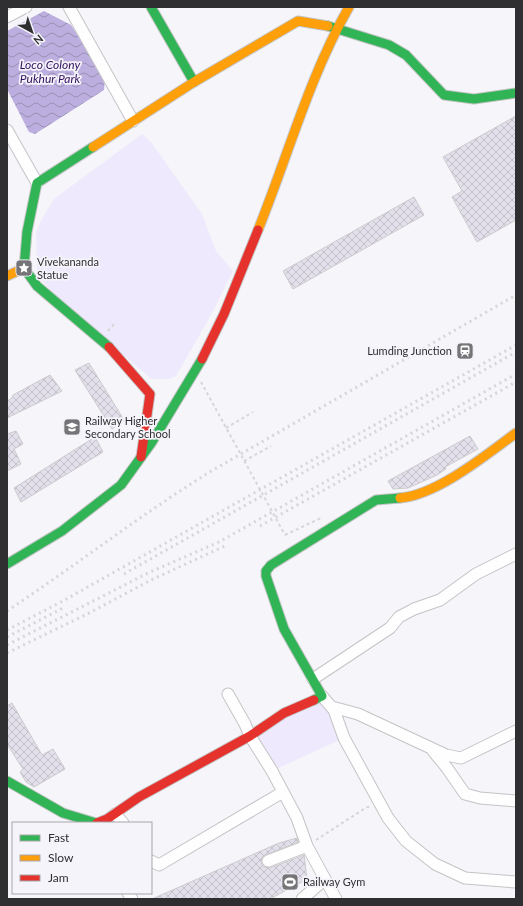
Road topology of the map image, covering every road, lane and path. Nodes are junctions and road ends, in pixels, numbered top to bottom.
1 (26, 7) edge
2 (69, 7) edge
3 (151, 7) edge
4 (349, 7) edge
5 (7, 17) edge
6 (336, 30) junction
7 (194, 82) junction
8 (516, 93) edge
9 (133, 121) junction
10 (7, 130) edge
11 (37, 183) junction
12 (24, 268) junction
13 (7, 276) edge
14 (201, 382) dead end
15 (253, 412) dead end
16 (226, 428) junction
17 (516, 433) edge
18 (271, 446) dead end
19 (141, 457) junction
20 (244, 461) junction
21 (313, 520) dead end
22 (516, 554) edge
23 (7, 564) edge
24 (313, 679) junction
25 (228, 694) dead end
26 (322, 696) junction
27 (332, 707) junction
28 (516, 731) edge
29 (250, 736) junction
30 (431, 748) junction
31 (7, 781) edge
32 (283, 792) junction
33 (516, 801) edge
34 (383, 809) junction
35 (116, 814) junction
36 (92, 822) edge
37 (122, 822) edge
38 (307, 846) junction
39 (268, 861) dead end
40 (152, 862) edge
41 (325, 879) junction
42 (516, 882) edge
43 (302, 899) edge
44 (336, 899) edge

1 - 5 street
2 - 9 street
3 - 7 main road
4 - 6 main road
6 - 7 main road
6 - 8 main road
6 - 19 main road
7 - 9 main road
9 - 11 main road
10 - 11 street
11 - 12 main road
12 - 13 main road
12 - 19 main road
14 - 16 path, bridge
15 - 16 path
16 - 20 path, bridge
17 - 24 main road
18 - 20 path
19 - 23 main road
20 - 21 path, bridge
22 - 24 street
24 - 26 main road
25 - 29 street
26 - 27 street
26 - 29 main road
27 - 30 street
27 - 34 street
28 - 30 street
29 - 32 street
29 - 35 main road
30 - 33 street
31 - 36 main road
32 - 38 street
32 - 40 street
34 - 38 path
34 - 42 street
35 - 36 main road
35 - 37 street
38 - 39 street
38 - 41 street
41 - 43 street
41 - 44 street

